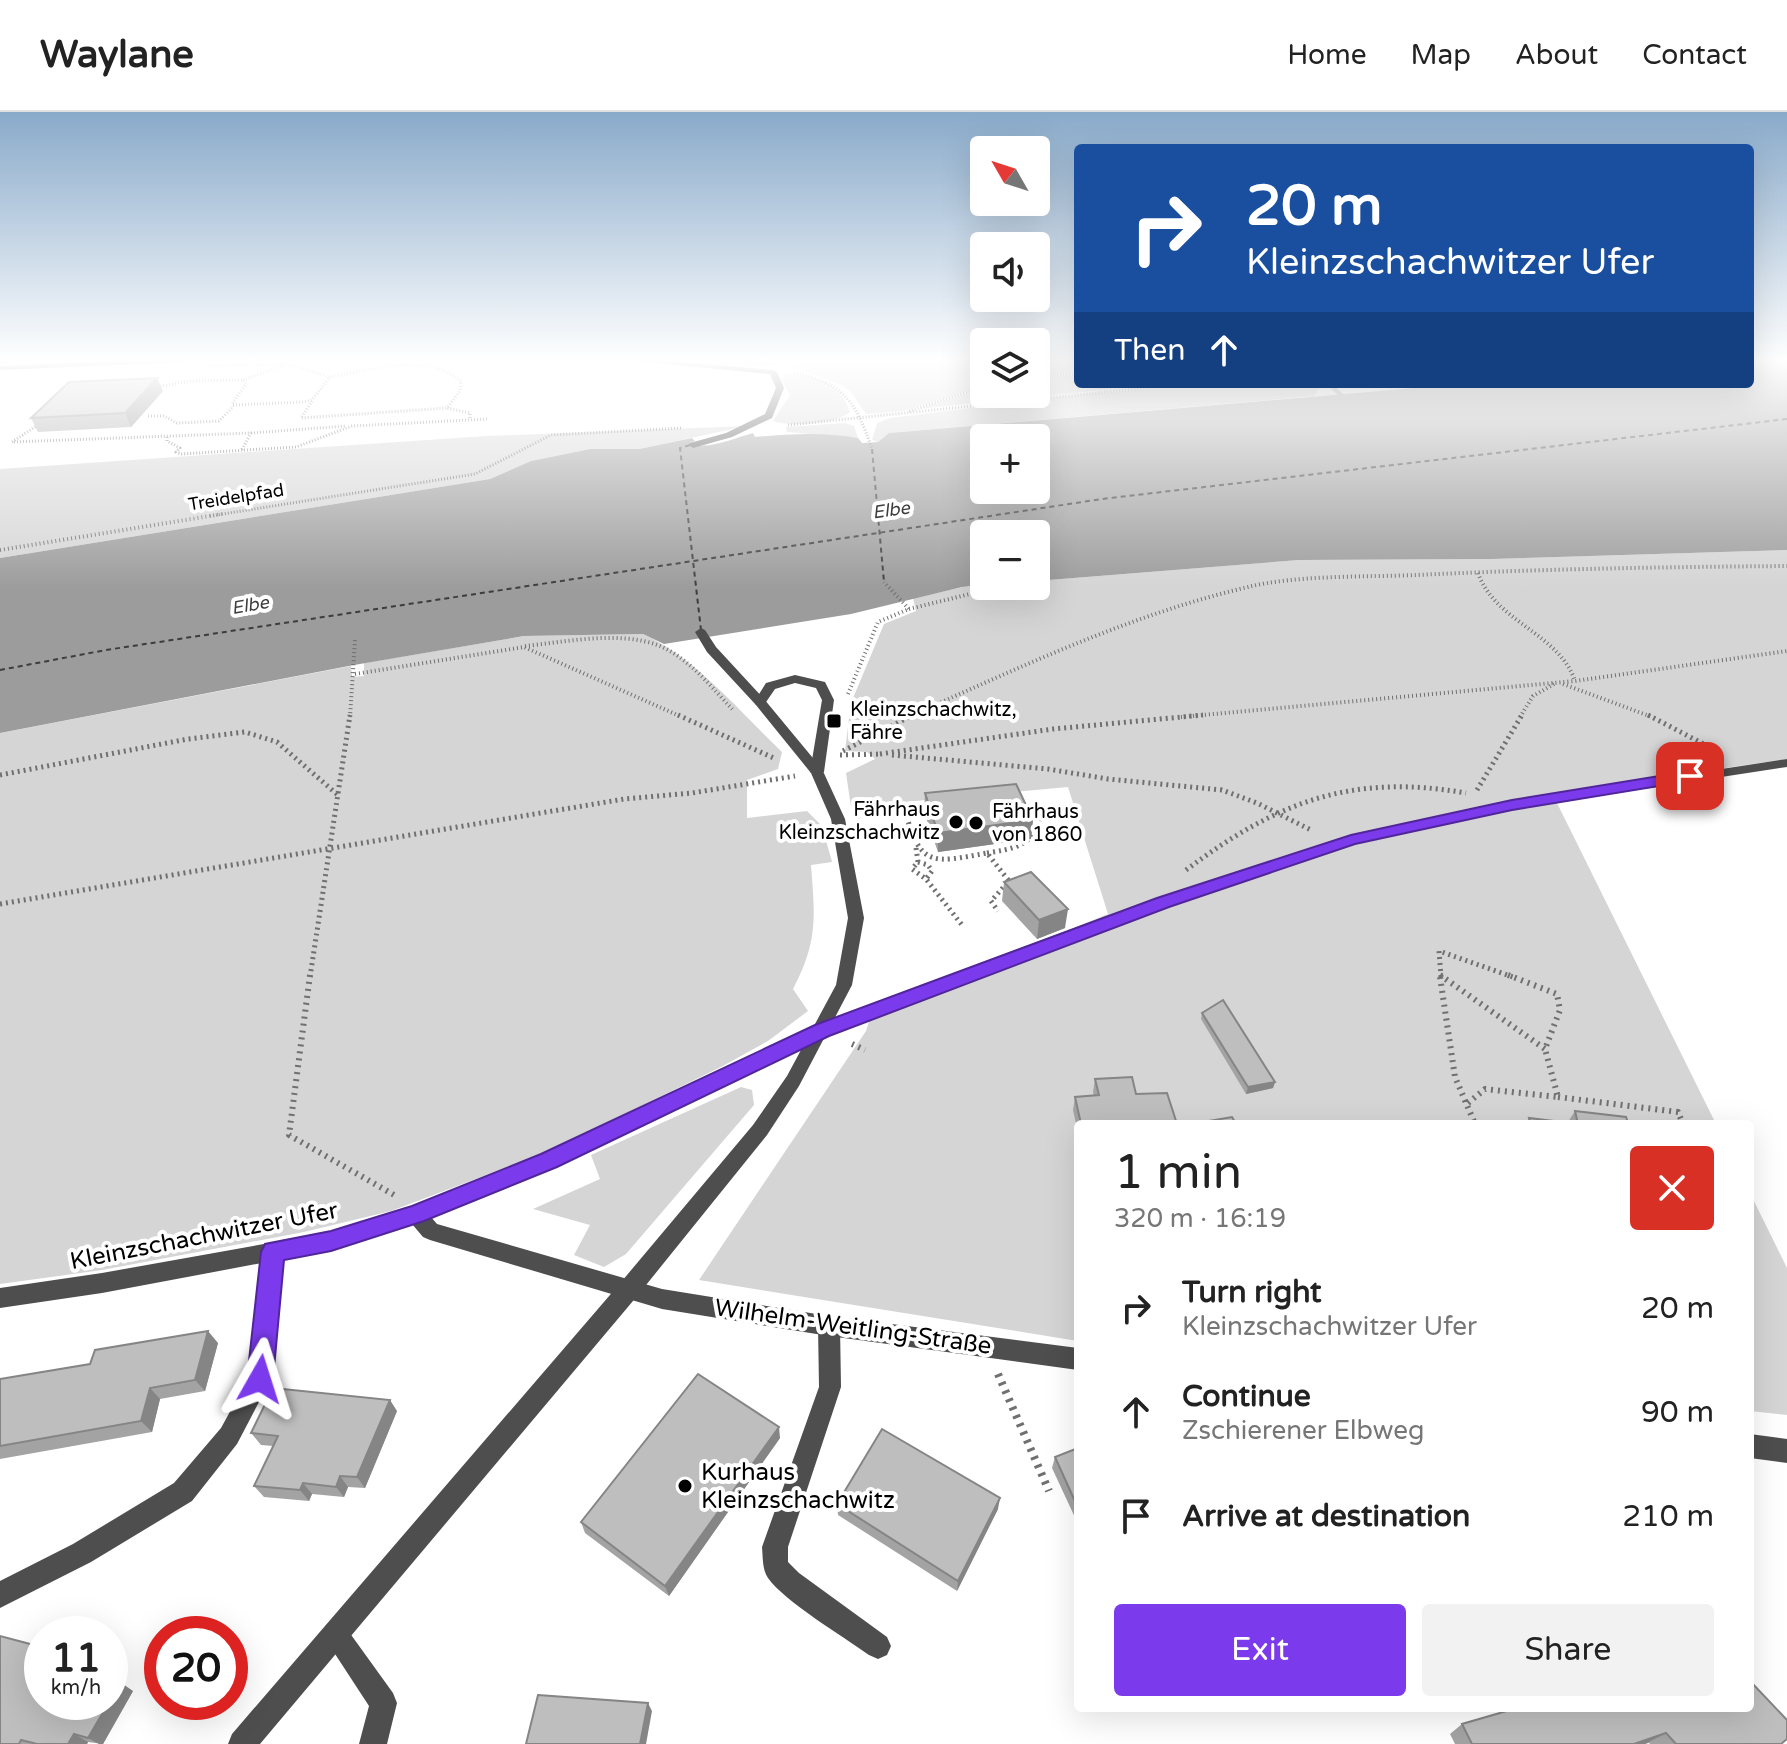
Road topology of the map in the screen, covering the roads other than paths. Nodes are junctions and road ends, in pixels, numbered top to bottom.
1 (720, 436) edge
2 (693, 445) dead end
3 (701, 632) dead end
4 (760, 702) junction
5 (1787, 763) edge
6 (812, 773) junction
7 (822, 1030) junction
8 (416, 1214) junction
9 (273, 1252) junction
10 (630, 1288) junction
11 (0, 1298) edge
12 (829, 1326) junction
13 (1074, 1358) edge
14 (1754, 1447) edge
15 (1787, 1451) edge
16 (0, 1595) edge
17 (335, 1634) junction
18 (878, 1646) dead end
19 (242, 1744) edge
20 (373, 1744) edge

1 - 2 street
3 - 4 street
4 - 6 street
4 - 6 street
5 - 7 street, Kleinzschachwitzer Ufer
6 - 7 street
7 - 8 street, Kleinzschachwitzer Ufer
7 - 10 street
8 - 9 street, Kleinzschachwitzer Ufer
8 - 10 street
9 - 11 street, Kleinzschachwitzer Ufer
9 - 16 street
10 - 12 street, Wilhelm-Weitling-Straße
10 - 17 street
12 - 13 street, Wilhelm-Weitling-Straße
12 - 18 street
14 - 15 street
17 - 19 street
17 - 20 street

